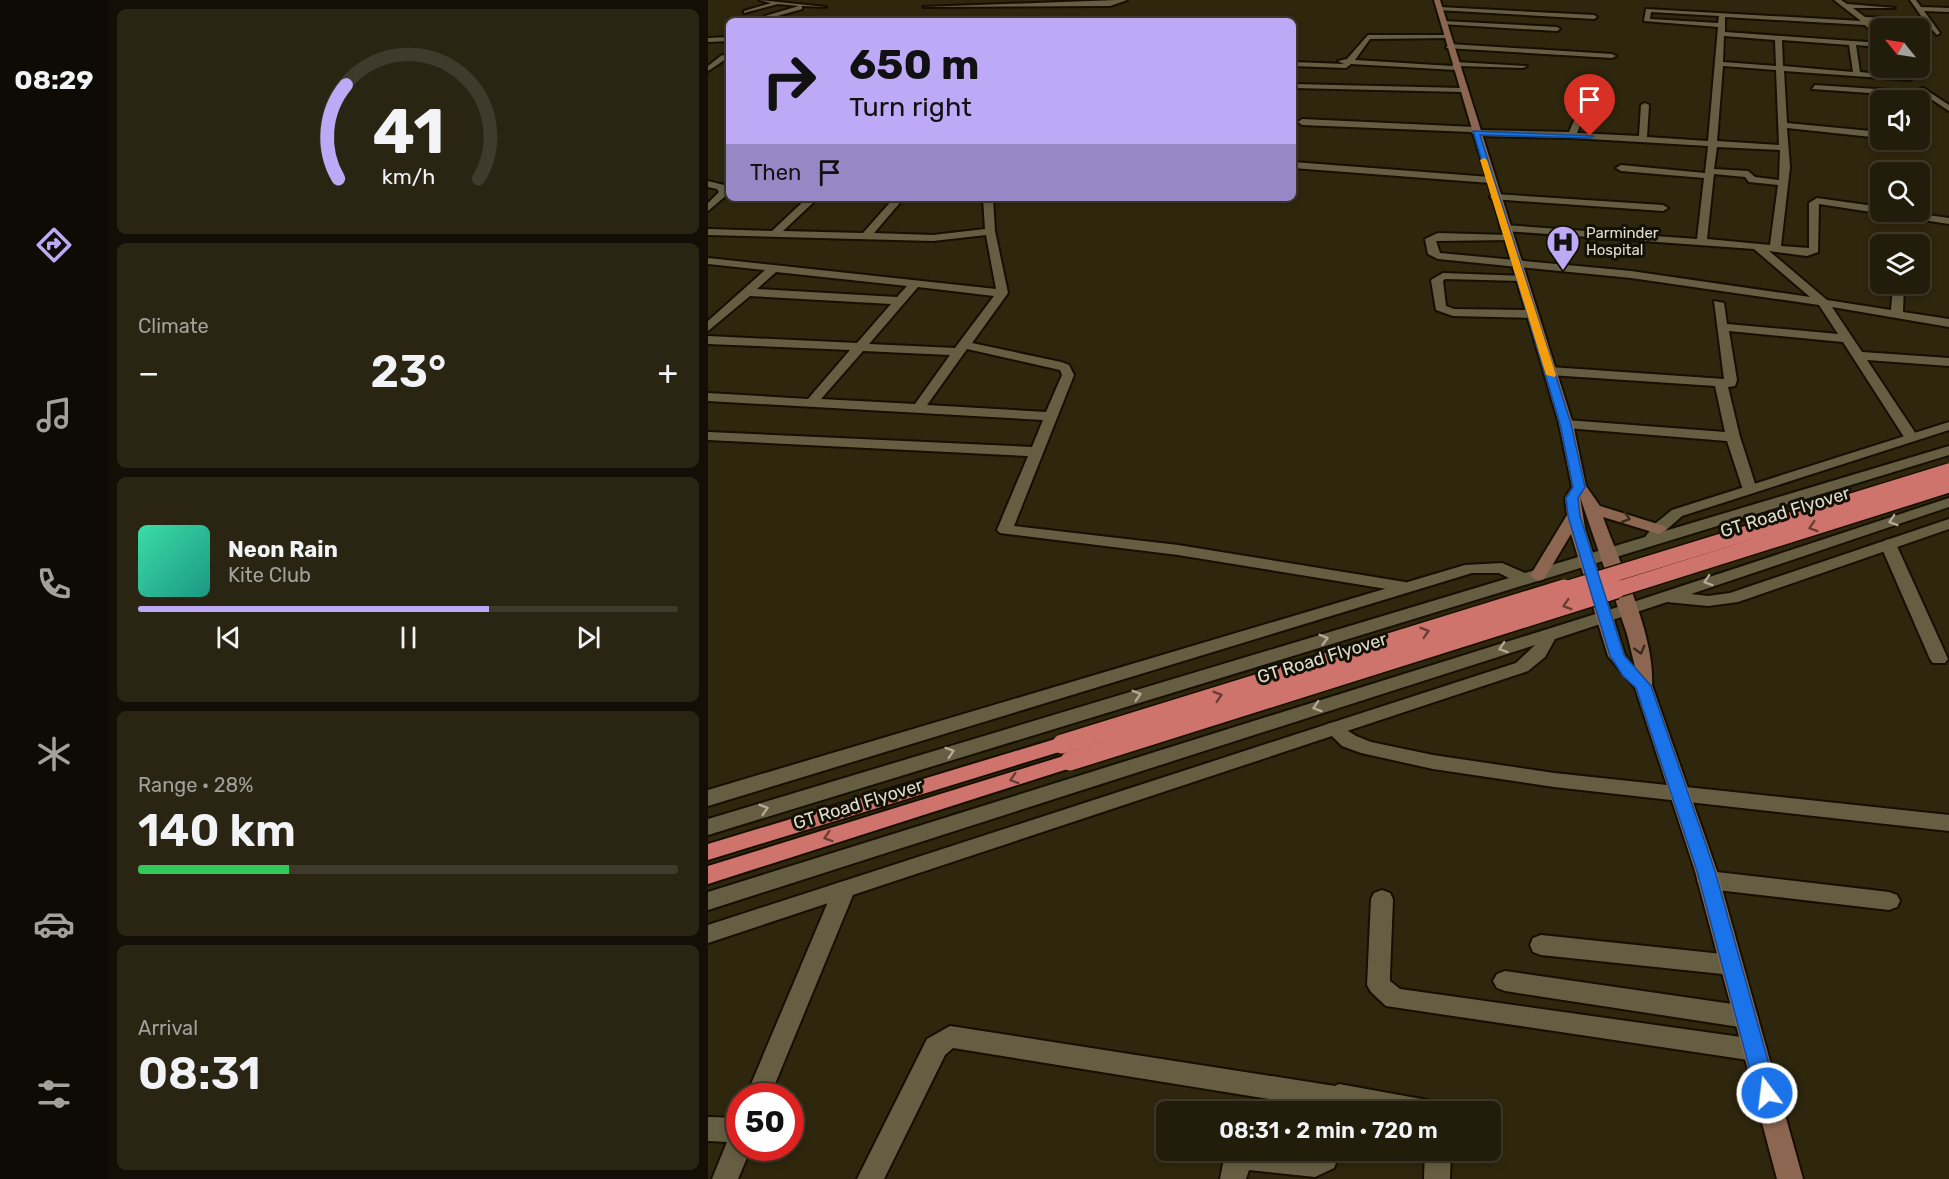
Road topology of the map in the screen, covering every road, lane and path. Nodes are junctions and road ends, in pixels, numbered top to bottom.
1 (762, 0) edge
2 (817, 0) edge
3 (1124, 0) edge
4 (1837, 0) edge
5 (1913, 0) edge
6 (1933, 1) edge
7 (1947, 2) edge
8 (782, 3) junction
9 (1015, 3) edge
10 (1064, 3) edge
11 (800, 4) junction
12 (1438, 5) edge
13 (1648, 5) edge
14 (810, 6) junction
15 (1844, 6) junction
16 (823, 7) dead end
17 (926, 7) dead end
18 (1892, 8) dead end
19 (1919, 8) junction
20 (1949, 10) edge
21 (746, 12) dead end
22 (1069, 16) dead end
23 (1594, 17) dead end
24 (767, 18) dead end
25 (1017, 18) dead end
26 (1927, 18) edge
27 (1864, 20) junction
28 (1870, 20) edge
29 (1930, 22) edge
30 (1443, 23) junction
31 (1722, 24) junction
32 (1870, 27) edge
33 (1557, 29) dead end
34 (1870, 32) edge
35 (1937, 33) dead end
36 (1778, 38) junction
37 (726, 39) edge
38 (708, 40) edge
39 (1448, 42) junction
40 (1852, 43) junction
41 (1870, 44) edge
42 (1528, 51) junction
43 (1296, 55) edge
44 (1612, 56) dead end
45 (708, 57) edge
46 (726, 57) edge
47 (726, 58) edge
48 (1350, 62) junction
49 (1296, 64) edge
50 (1720, 64) junction
51 (1455, 66) junction
52 (1523, 66) junction
53 (1781, 68) junction
54 (708, 69) edge
55 (1857, 74) junction
56 (1519, 75) dead end
57 (1870, 75) edge
58 (1910, 78) edge
59 (1296, 86) edge
60 (1815, 87) dead end
61 (1462, 90) junction
62 (1924, 90) edge
63 (1870, 91) edge
64 (1930, 95) edge
65 (1646, 105) dead end
66 (1949, 109) edge
67 (1580, 116) dead end
68 (1302, 122) dead end
69 (1782, 126) junction
70 (1475, 131) junction
71 (1870, 134) edge
72 (1572, 135) junction
73 (1643, 139) junction
74 (1712, 143) junction
75 (1783, 148) junction
76 (1296, 165) edge
77 (1621, 168) dead end
78 (1709, 173) junction
79 (1490, 180) junction
80 (1783, 183) junction
81 (708, 184) edge
82 (1495, 197) junction
83 (810, 201) edge
84 (896, 201) edge
85 (988, 201) edge
86 (708, 208) edge
87 (1663, 208) dead end
88 (1870, 209) edge
89 (1930, 217) edge
90 (1949, 220) edge
91 (990, 231) junction
92 (708, 232) edge
93 (1507, 233) junction
94 (774, 234) junction
95 (865, 237) junction
96 (1702, 240) junction
97 (1757, 246) junction
98 (1775, 248) junction
99 (1448, 257) junction
100 (1515, 260) junction
101 (708, 261) edge
102 (775, 267) junction
103 (1449, 276) junction
104 (1521, 278) junction
105 (916, 283) junction
106 (748, 292) junction
107 (1002, 293) junction
108 (1898, 294) edge
109 (901, 301) junction
110 (1823, 302) junction
111 (1718, 303) dead end
112 (1532, 314) junction
113 (1897, 315) junction
114 (1949, 323) edge
115 (708, 327) edge
116 (1724, 327) junction
117 (1848, 339) junction
118 (708, 340) edge
119 (860, 347) junction
120 (961, 349) junction
121 (1859, 356) junction
122 (1949, 362) edge
123 (1550, 372) junction
124 (1721, 383) junction
125 (708, 398) edge
126 (811, 403) junction
127 (918, 409) junction
128 (1051, 416) junction
129 (1566, 424) junction
130 (1949, 426) edge
131 (708, 436) edge
132 (1911, 436) junction
133 (1733, 437) junction
134 (1949, 450) edge
135 (1038, 452) junction
136 (1949, 471) edge
137 (1949, 485) edge
138 (1579, 487) junction
139 (1750, 490) junction
140 (1949, 502) edge
141 (1593, 509) junction
142 (1574, 516) junction
143 (1949, 524) edge
144 (1653, 536) junction
145 (1888, 544) junction
146 (1607, 555) junction
147 (1587, 561) junction
148 (1532, 578) junction
149 (1405, 587) junction
150 (1662, 597) junction
151 (1627, 610) junction
152 (1603, 617) junction
153 (1548, 633) junction
154 (1938, 659) dead end
155 (1643, 686) junction
156 (1334, 729) junction
157 (1066, 752) junction
158 (1679, 793) junction
159 (708, 798) edge
160 (1949, 823) edge
161 (708, 827) edge
162 (708, 852) edge
163 (708, 875) edge
164 (1708, 880) junction
165 (843, 890) junction
166 (1382, 899) dead end
167 (1889, 901) dead end
168 (708, 902) edge
169 (708, 934) edge
170 (1540, 945) dead end
171 (1732, 965) junction
172 (1505, 981) dead end
173 (1746, 1017) junction
174 (1755, 1050) junction
175 (764, 1083) edge
176 (1320, 1101) edge
177 (708, 1129) edge
178 (726, 1130) edge
179 (732, 1161) edge
180 (1239, 1161) edge
181 (1288, 1161) edge
182 (1321, 1161) edge
183 (1438, 1161) edge
184 (725, 1179) edge
185 (870, 1179) edge
186 (1233, 1179) edge
187 (1437, 1179) edge
188 (1791, 1179) edge

1 - 8 street
2 - 11 street
3 - 10 street
4 - 15 street
5 - 19 street
6 - 7 street
7 - 19 street
8 - 11 street
8 - 21 street
9 - 10 street
9 - 17 street
9 - 25 street
10 - 22 street
11 - 14 street
12 - 23 street
12 - 30 main road
13 - 27 street
13 - 31 street
13 - 31 street
14 - 16 street
14 - 24 street
15 - 18 street
15 - 27 street
19 - 20 street
19 - 26 street
27 - 28 street
27 - 31 street
27 - 32 street
29 - 35 street
30 - 33 street
30 - 39 main road
31 - 34 street
31 - 36 street
31 - 50 street
36 - 40 street
36 - 53 street
37 - 38 street
39 - 42 street
39 - 48 street
39 - 51 main road
40 - 41 street
40 - 55 street
42 - 44 street
42 - 52 street
43 - 48 street
45 - 46 street
47 - 54 street
48 - 49 street
48 - 51 street
50 - 53 street
50 - 74 street
51 - 52 street
51 - 61 main road
52 - 56 street
53 - 55 street
53 - 69 street
55 - 57 street
58 - 62 street
59 - 61 street
60 - 63 street
61 - 70 main road
64 - 66 street
65 - 73 street
67 - 72 street
68 - 70 street
69 - 71 street
69 - 75 street
70 - 72 street
70 - 79 main road
72 - 73 street
73 - 74 street
74 - 75 street
74 - 78 street
75 - 80 street
76 - 79 street
77 - 78 street
78 - 80 street
78 - 96 street
79 - 82 main road
80 - 98 street
81 - 86 street
82 - 87 street
82 - 93 main road
83 - 94 street
84 - 95 street
85 - 91 street
88 - 98 street
89 - 90 street
91 - 95 street
91 - 107 street
92 - 94 street
93 - 96 street
93 - 99 street
93 - 100 main road
94 - 95 street
96 - 97 street
97 - 98 street
97 - 110 street
99 - 100 street
99 - 103 street
100 - 104 main road
100 - 110 street
101 - 102 street
102 - 105 street
102 - 106 street
103 - 104 street
103 - 112 street
104 - 112 main road
105 - 107 street
105 - 109 street
106 - 109 street
106 - 115 street
107 - 120 street
108 - 113 street
109 - 119 street
110 - 113 street
110 - 117 street
111 - 116 street
112 - 123 main road
113 - 114 street
116 - 117 street
116 - 124 street
117 - 121 street
118 - 119 street
119 - 120 street
119 - 126 street
120 - 127 street
120 - 128 street
121 - 122 street
121 - 132 street
123 - 124 street
123 - 129 main road
124 - 133 street
125 - 126 street
126 - 127 street
127 - 128 street
128 - 135 street
129 - 133 street
129 - 138 main road
130 - 132 street
131 - 135 street
132 - 139 street
133 - 139 street
134 - 144 street
135 - 149 street
157 -> 136 highway, GT Road Flyover, bridge
137 -> 157 highway, GT Road Flyover, bridge
138 - 141 main road
138 - 142 main road
139 - 144 street
140 -> 150 street
141 -> 144 main road
141 - 146 main road
142 - 147 main road
142 - 148 main road
143 - 145 street
144 - 146 street
145 - 150 street
145 - 154 street
146 - 147 street
146 - 151 main road
147 - 148 street
147 - 152 main road
148 - 149 street
161 -> 148 street
149 - 159 street
150 - 151 street
151 - 152 street
151 -> 155 main road
152 - 153 street
152 - 155 main road
153 - 156 street
153 -> 168 street
155 - 158 main road
156 - 158 street
156 - 165 street
157 - 162 highway, GT Road Flyover
157 -> 163 highway, GT Road Flyover
158 - 160 street
158 - 164 main road
164 - 167 street
164 - 171 main road
165 - 169 street
165 - 175 street
166 - 174 street
170 - 171 street
171 - 173 main road
172 - 173 street
173 - 174 main road
174 - 188 main road
176 - 185 street
177 - 178 street
179 - 184 street
180 - 186 street
181 - 182 street
183 - 187 street

